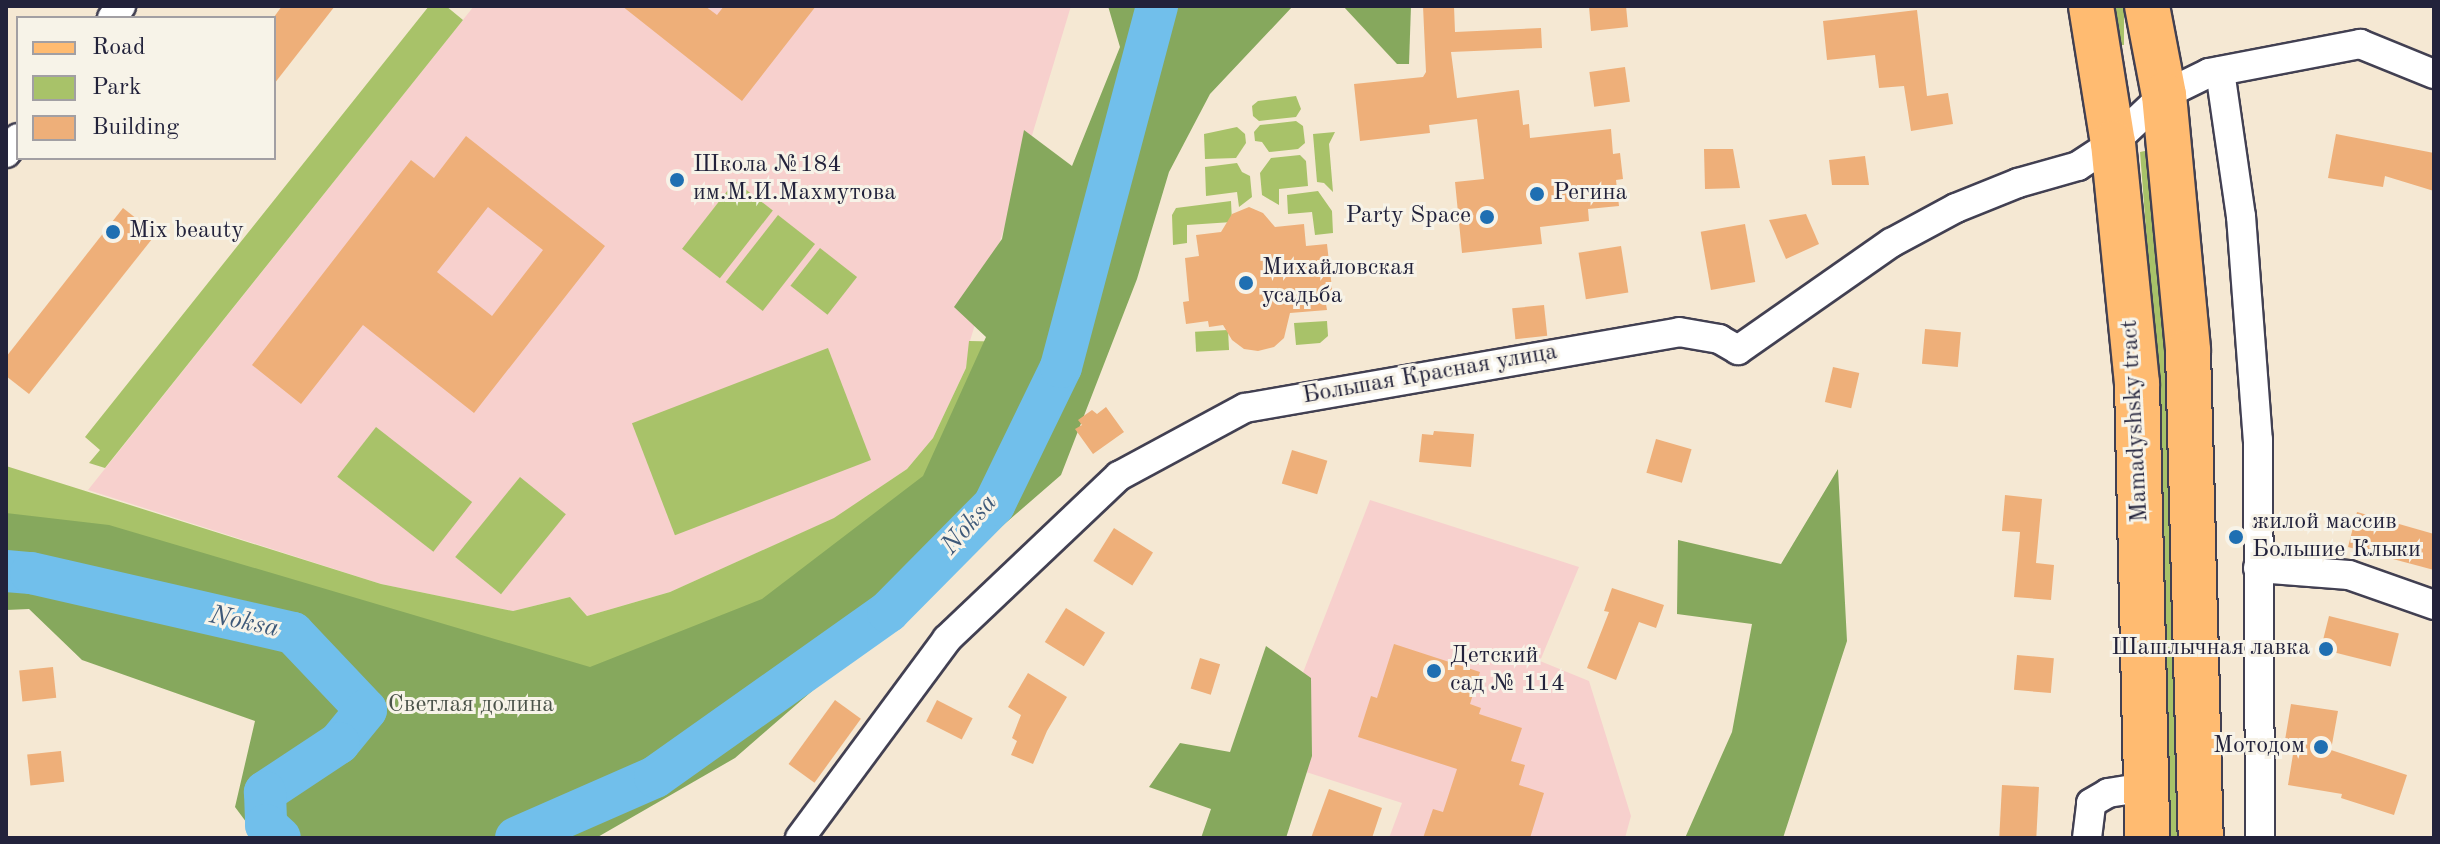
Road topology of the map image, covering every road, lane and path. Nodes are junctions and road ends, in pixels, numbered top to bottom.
1 (2091, 6) edge
2 (2147, 6) edge
3 (2220, 71) junction
4 (2434, 74) edge
5 (2164, 95) junction
6 (2113, 143) junction
7 (2258, 568) junction
8 (2434, 605) edge
9 (2147, 787) junction
10 (800, 838) edge
11 (2087, 838) edge
12 (2147, 838) edge
13 (2201, 838) edge
14 (2260, 838) edge

1 - 6 main road, Mamadyshsky tract
2 - 5 main road
3 - 4 street
3 - 5 street
3 - 7 street
5 - 6 street, Большая Красная улица
5 - 13 main road
6 - 9 main road, Mamadyshsky tract
6 - 10 street, Большая Красная улица
7 - 8 street
7 - 14 street
9 - 11 street
9 - 12 main road, Mamadyshsky tract

